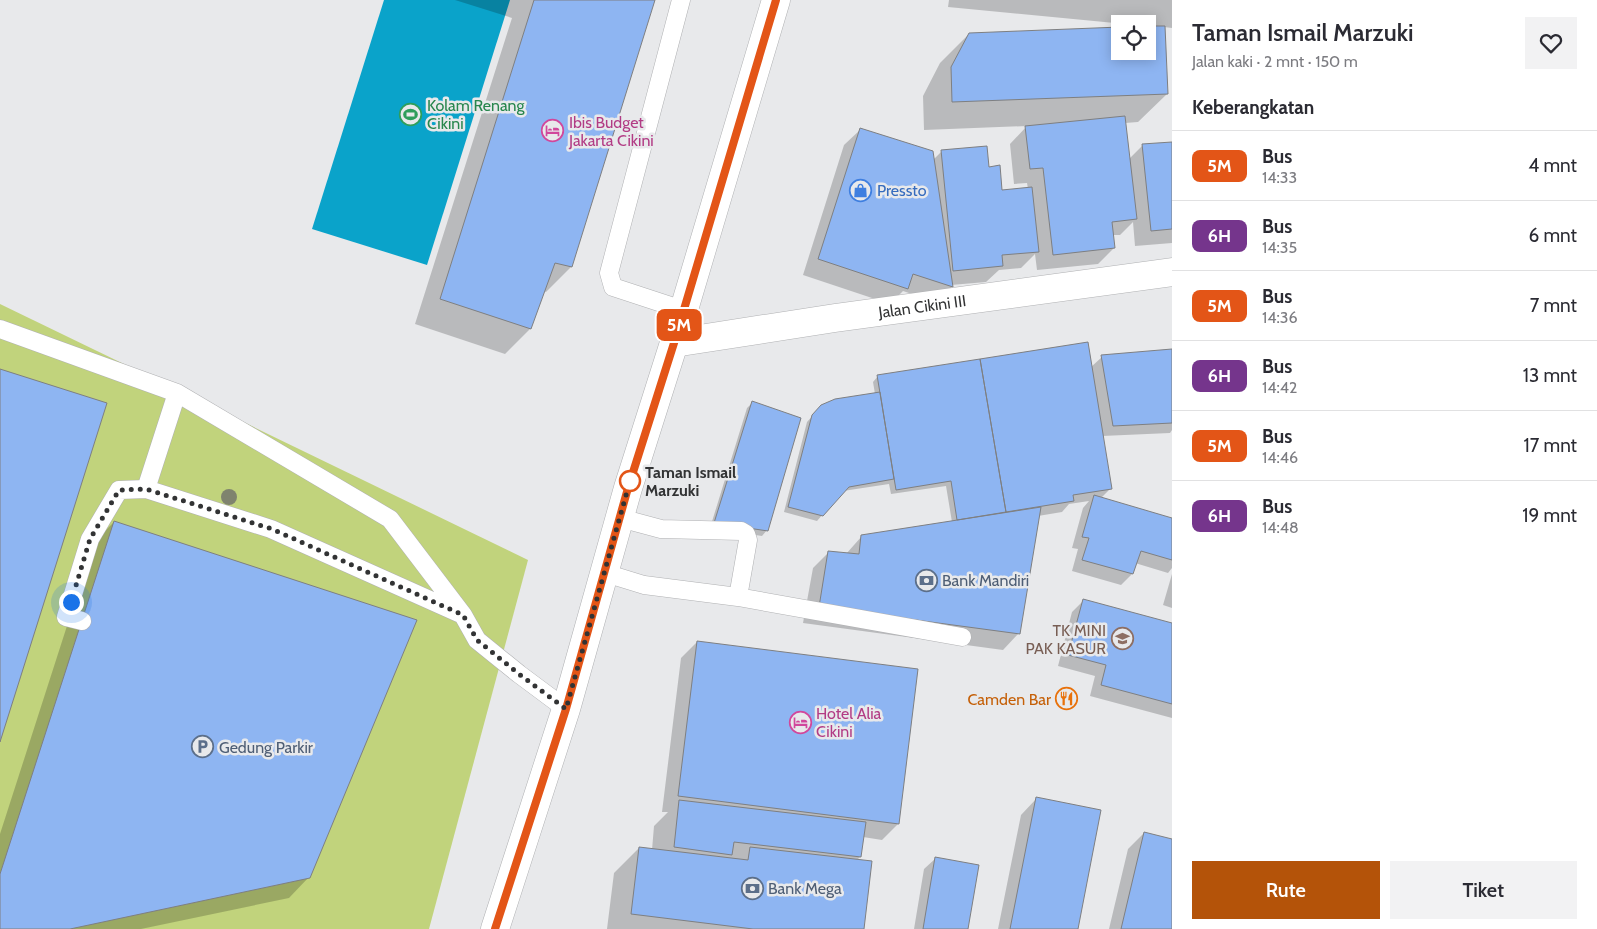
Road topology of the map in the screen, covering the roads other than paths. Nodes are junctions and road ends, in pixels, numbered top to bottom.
1 (681, 0) edge
2 (776, 0) edge
3 (1172, 272) edge
4 (683, 310) junction
5 (0, 329) edge
6 (674, 343) junction
7 (178, 393) junction
8 (146, 489) junction
9 (620, 518) junction
10 (605, 573) junction
11 (738, 597) junction
12 (463, 615) junction
13 (82, 621) dead end
14 (962, 637) dead end
15 (566, 709) junction
16 (495, 929) edge

1 - 4 lane
2 - 4 main road
3 - 6 main road, Jalan Cikini III
4 - 6 main road
5 - 7 lane
6 - 9 main road
7 - 8 lane
7 - 12 lane
8 - 12 lane
8 - 13 lane
9 - 10 main road
9 - 11 lane
10 - 11 lane
10 - 15 main road
11 - 14 lane
12 - 15 lane
15 - 16 main road

